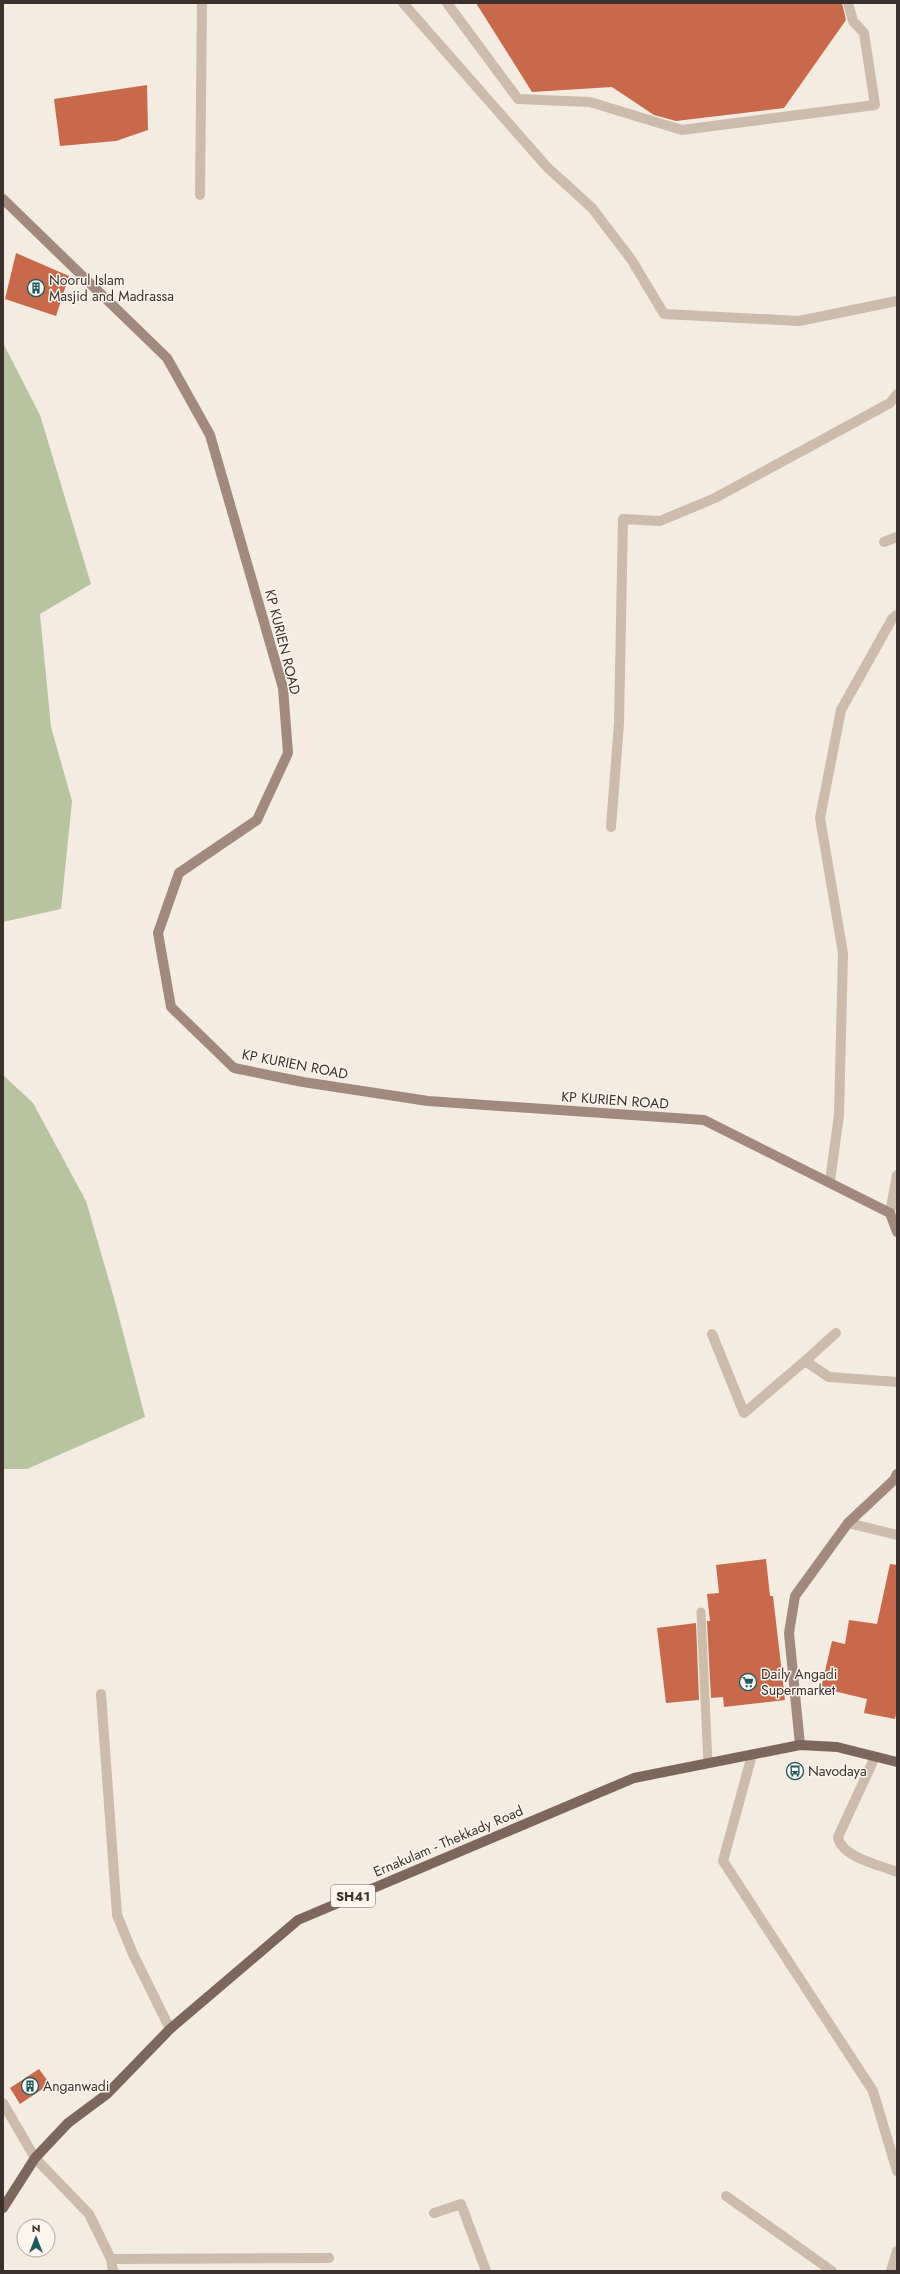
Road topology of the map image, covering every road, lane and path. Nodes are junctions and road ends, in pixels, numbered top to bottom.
1 (202, 3) edge
2 (404, 3) edge
3 (447, 3) edge
4 (848, 3) edge
5 (200, 195) dead end
6 (3, 199) edge
7 (897, 301) edge
8 (897, 394) edge
9 (897, 537) edge
10 (884, 542) dead end
11 (897, 615) edge
12 (611, 827) dead end
13 (897, 1174) edge
14 (830, 1181) junction
15 (890, 1213) junction
16 (897, 1232) edge
17 (836, 1333) dead end
18 (712, 1334) dead end
19 (805, 1361) junction
20 (897, 1382) edge
21 (897, 1474) edge
22 (848, 1523) junction
23 (897, 1535) edge
24 (701, 1612) dead end
25 (101, 1694) dead end
26 (800, 1745) junction
27 (752, 1755) junction
28 (875, 1757) junction
29 (897, 1762) edge
30 (708, 1763) junction
31 (897, 1872) edge
32 (170, 2029) junction
33 (3, 2103) edge
34 (34, 2158) junction
35 (897, 2171) edge
36 (726, 2196) dead end
37 (3, 2208) edge
38 (434, 2213) dead end
39 (897, 2251) edge
40 (329, 2258) dead end
41 (111, 2259) junction
42 (113, 2271) edge
43 (486, 2271) edge
44 (832, 2271) edge
45 (891, 2271) edge

1 - 5 street
2 - 7 street
3 - 4 street
6 - 14 street, KP KURIEN ROAD
8 - 12 street
9 - 10 street
11 - 14 street
13 - 15 street
14 - 15 street, KP KURIEN ROAD
15 - 16 street
17 - 19 street
18 - 19 street
19 - 20 street
21 - 22 street
22 - 23 street
22 - 26 street
24 - 30 lane
25 - 32 street
26 - 27 main road, Ernakulam - Thekkady Road / SH41
26 - 28 main road, Ernakulam - Thekkady Road / SH41
27 - 30 main road, Ernakulam - Thekkady Road / SH41
27 - 35 street
28 - 29 main road, Ernakulam - Thekkady Road / SH41
28 - 31 street
30 - 32 main road, Ernakulam - Thekkady Road / SH41
32 - 34 main road, Ernakulam - Thekkady Road / SH41
33 - 34 street
34 - 37 main road, Ernakulam - Thekkady Road / SH41
34 - 41 street
36 - 44 street
38 - 43 street
39 - 45 street
40 - 41 street
41 - 42 street

